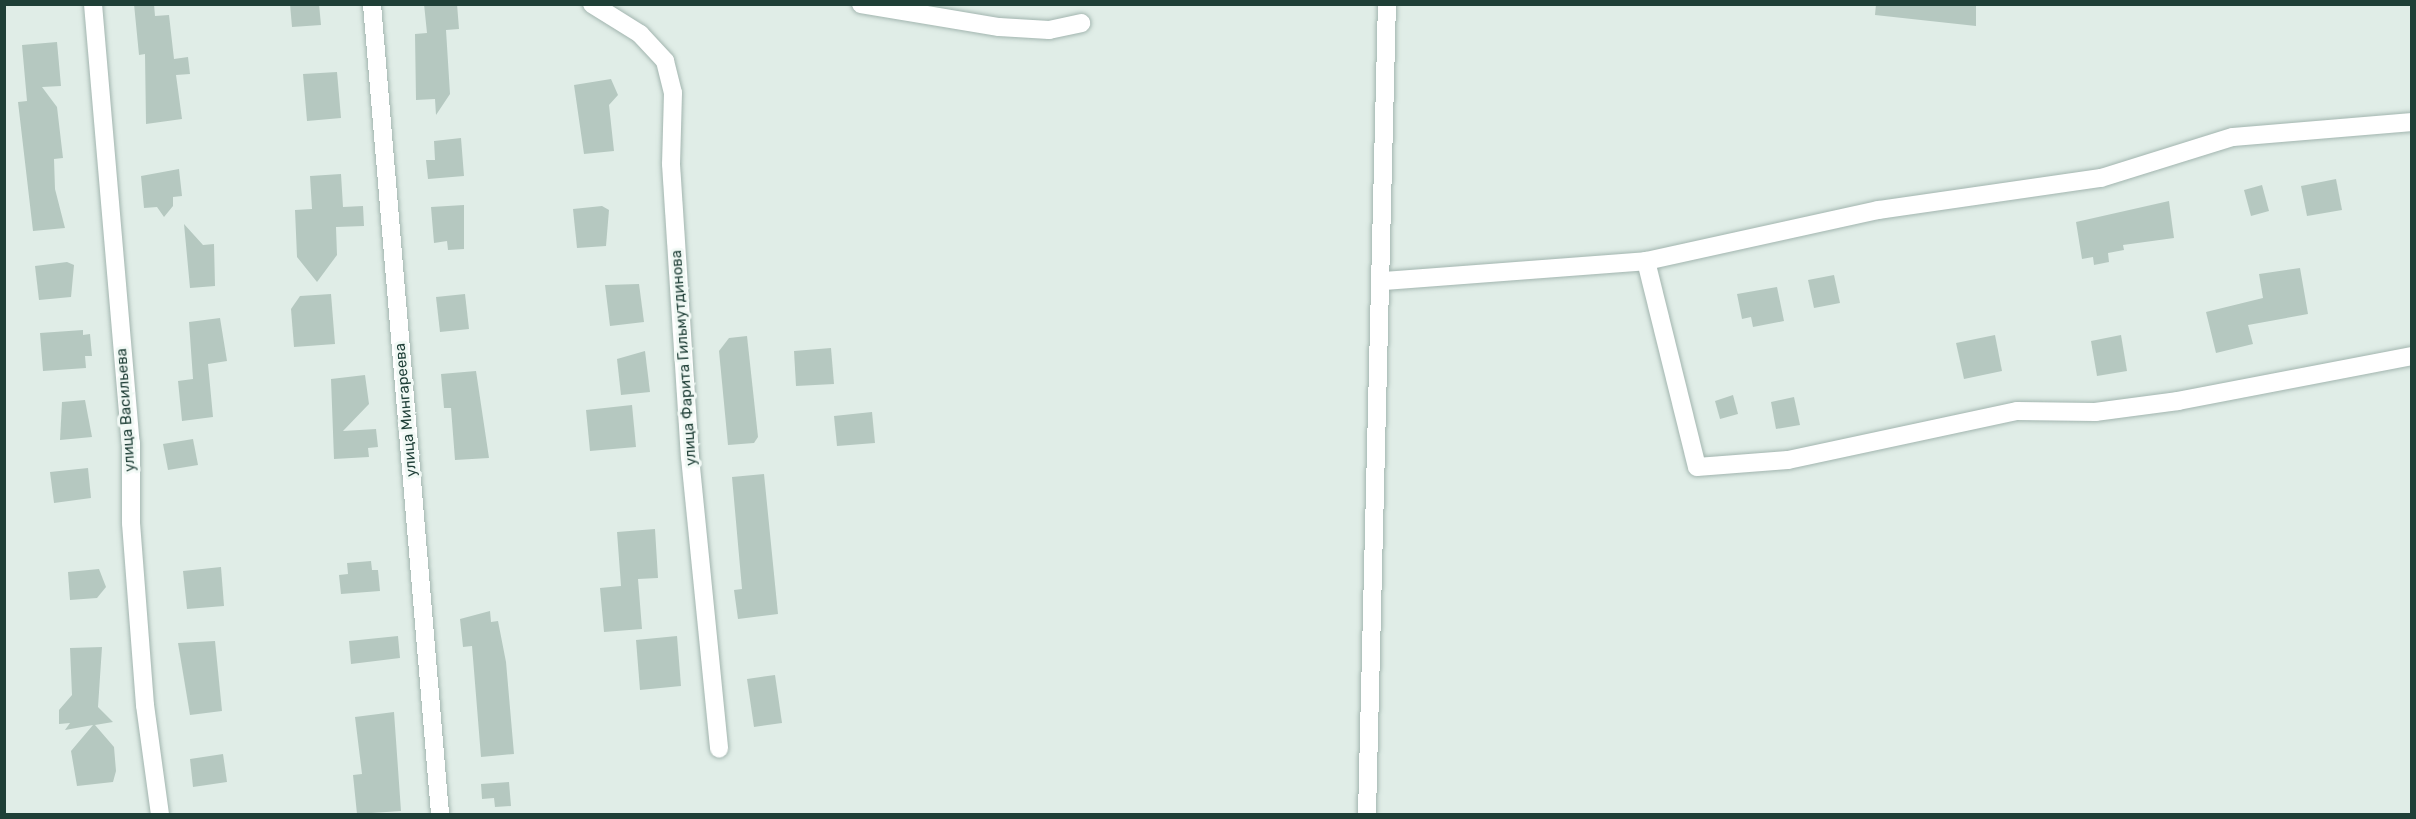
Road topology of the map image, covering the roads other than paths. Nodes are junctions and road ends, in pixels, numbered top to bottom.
1 (93, 4) edge
2 (372, 4) edge
3 (592, 4) edge
4 (861, 4) edge
5 (1387, 4) edge
6 (1081, 23) dead end
7 (2412, 122) edge
8 (1646, 261) junction
9 (1383, 281) junction
10 (2412, 356) edge
11 (719, 749) dead end
12 (160, 814) edge
13 (440, 814) edge
14 (1367, 814) edge

1 - 12 street, улица Васильева
2 - 13 street, улица Мингареева
3 - 11 street, улица Фарита Гильмутдинова
4 - 6 street
5 - 9 street
7 - 8 street
8 - 9 street
8 - 10 street
9 - 14 street

